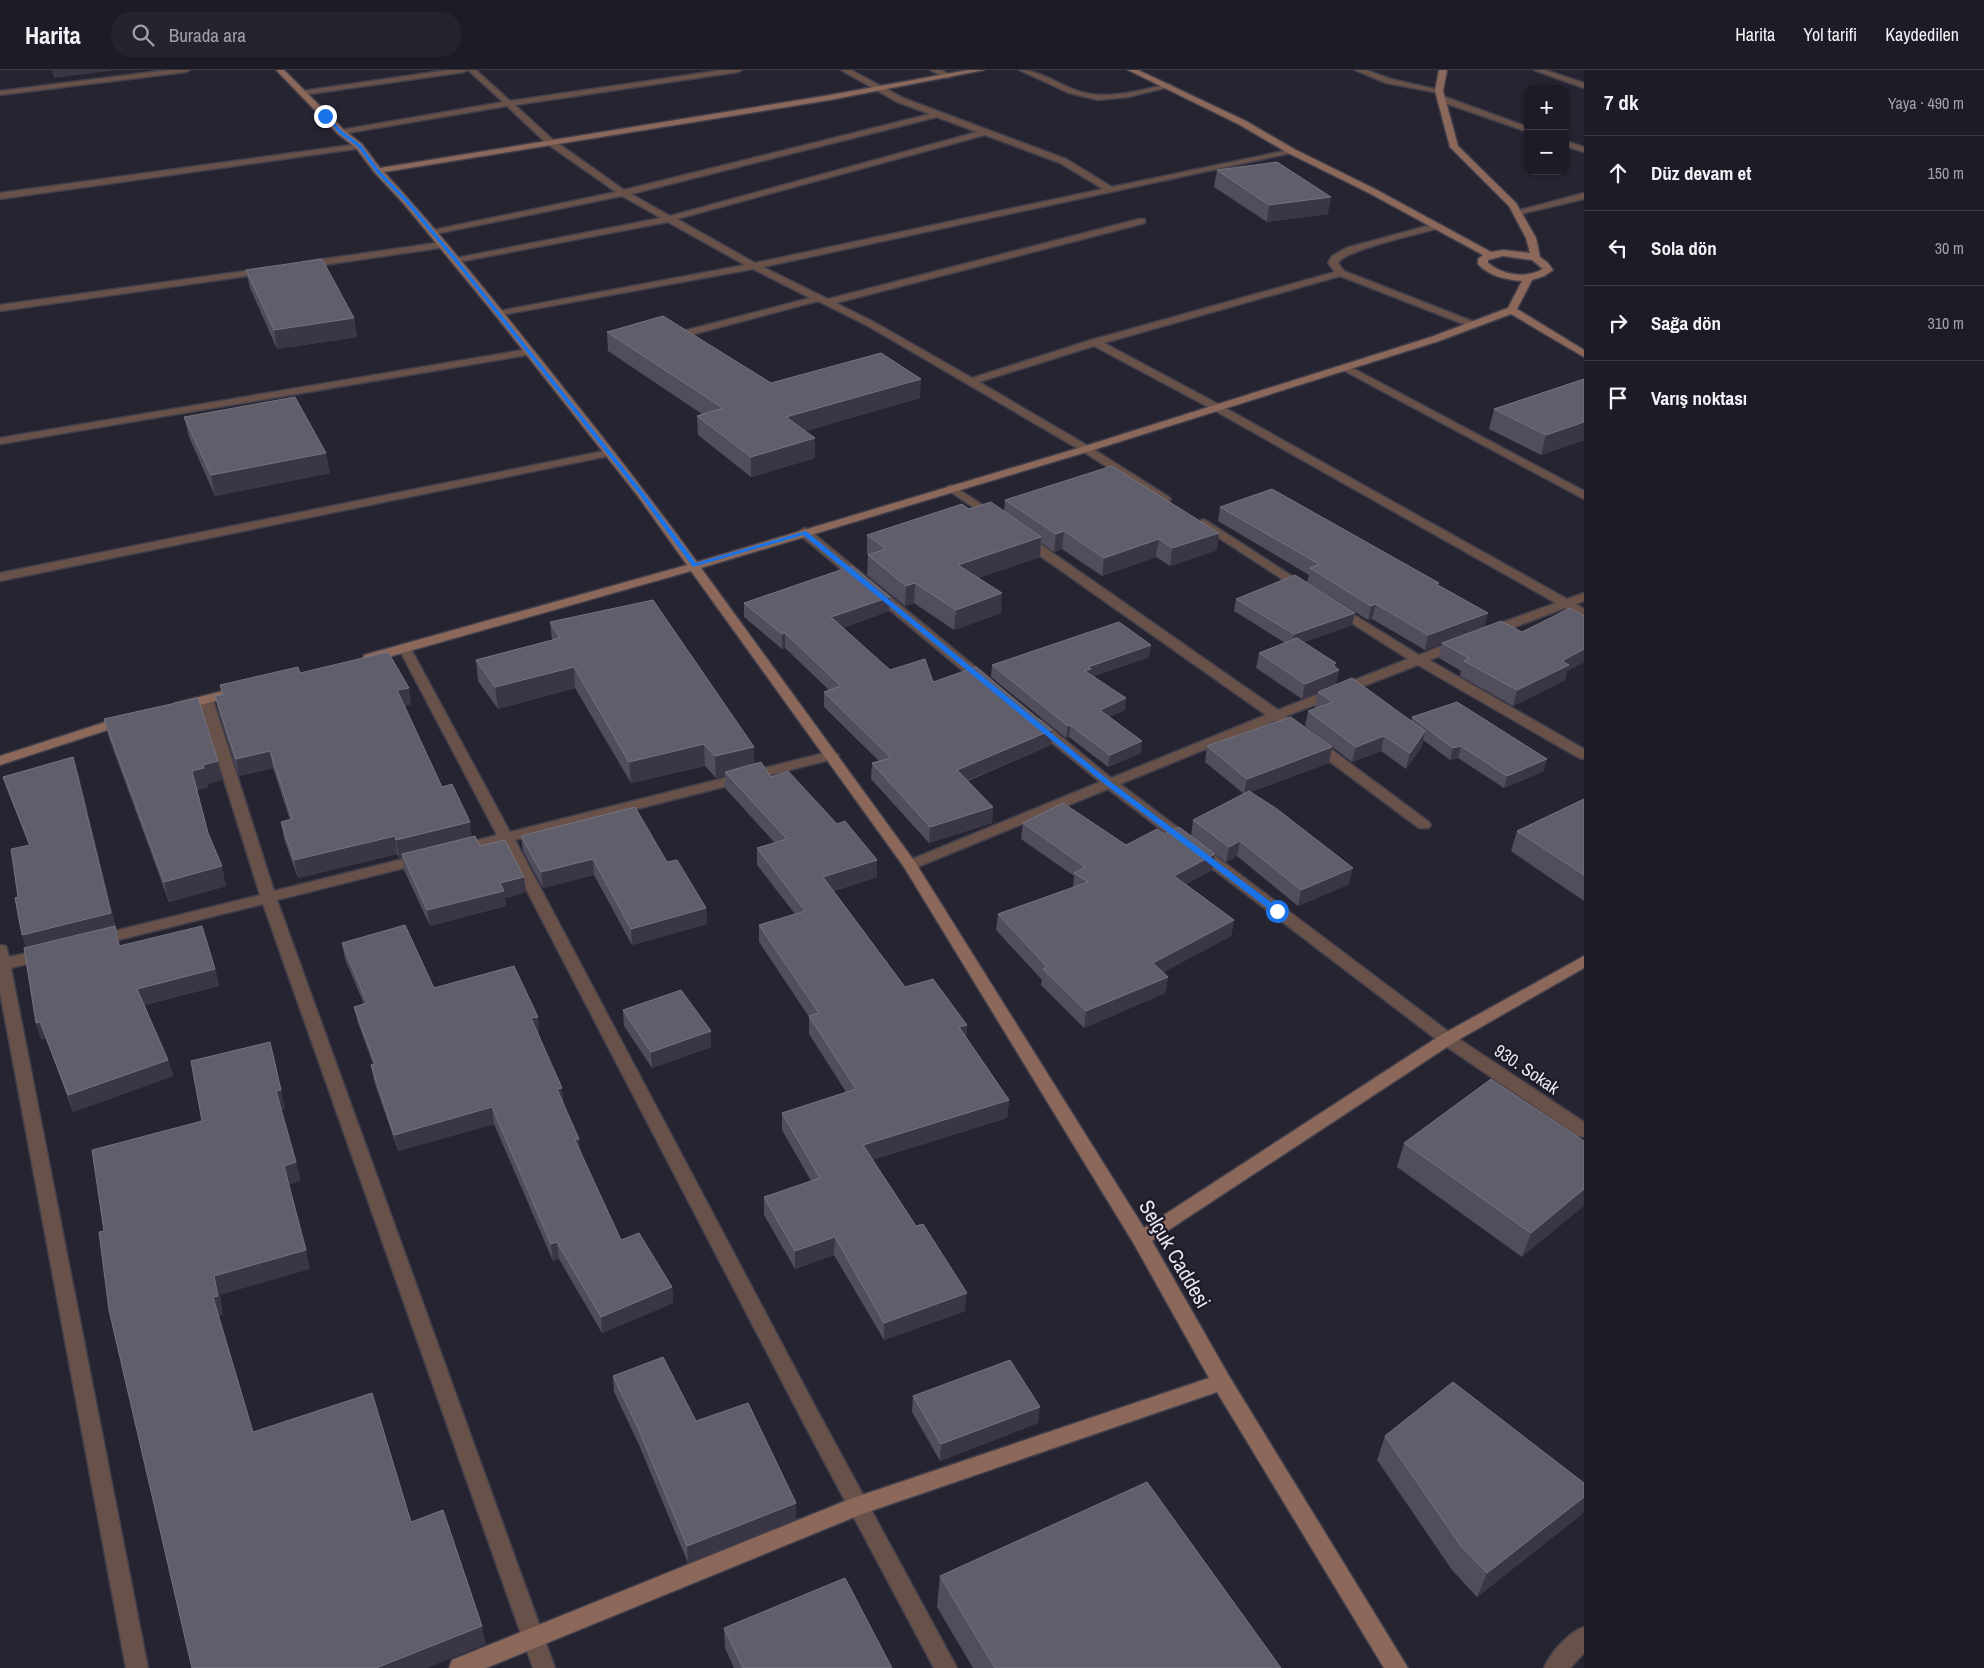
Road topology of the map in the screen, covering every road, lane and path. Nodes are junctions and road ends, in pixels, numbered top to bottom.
1 (186, 70) edge
2 (280, 70) edge
3 (464, 70) edge
4 (472, 70) edge
5 (738, 70) edge
6 (845, 70) edge
7 (934, 70) edge
8 (980, 70) edge
9 (1023, 70) edge
10 (1132, 70) edge
11 (1359, 70) edge
12 (1443, 70) edge
13 (1538, 70) edge
14 (949, 76) junction
15 (1169, 86) junction
16 (1584, 86) edge
17 (881, 90) junction
18 (0, 93) edge
19 (302, 93) junction
20 (1441, 95) junction
21 (507, 104) junction
22 (938, 114) junction
23 (1524, 128) edge
24 (341, 132) junction
25 (985, 132) junction
26 (549, 141) junction
27 (1569, 144) edge
28 (360, 146) junction
29 (1291, 150) junction
30 (1584, 150) edge
31 (378, 171) junction
32 (1109, 189) junction
33 (623, 193) junction
34 (0, 196) edge
35 (1584, 196) edge
36 (1517, 212) junction
37 (668, 218) junction
38 (1142, 221) dead end
39 (1437, 226) junction
40 (434, 233) junction
41 (443, 245) junction
42 (1490, 255) junction
43 (1536, 258) junction
44 (456, 261) junction
45 (296, 266) edge
46 (754, 266) junction
47 (276, 269) edge
48 (1341, 273) junction
49 (1528, 278) junction
50 (824, 300) junction
51 (0, 308) edge
52 (1512, 310) junction
53 (499, 314) junction
54 (1474, 324) junction
55 (683, 334) edge
56 (1095, 342) junction
57 (529, 352) junction
58 (1584, 354) edge
59 (1345, 367) junction
60 (970, 382) junction
61 (1216, 407) junction
62 (0, 441) edge
63 (1086, 449) junction
64 (609, 453) junction
65 (952, 488) junction
66 (1584, 496) edge
67 (1177, 507) edge
68 (1193, 517) edge
69 (804, 532) junction
70 (695, 566) junction
71 (0, 577) edge
72 (1584, 597) edge
73 (1565, 604) junction
74 (1584, 614) edge
75 (405, 649) junction
76 (1417, 659) junction
77 (357, 661) edge
78 (994, 689) edge
79 (244, 690) edge
80 (206, 700) junction
81 (169, 709) edge
82 (1025, 714) edge
83 (1277, 715) junction
84 (132, 718) edge
85 (1293, 727) edge
86 (1308, 738) edge
87 (832, 755) junction
88 (1584, 755) edge
89 (0, 761) edge
90 (1109, 783) junction
91 (1424, 825) dead end
92 (508, 837) junction
93 (910, 865) junction
94 (268, 898) junction
95 (88, 943) edge
96 (59, 950) edge
97 (1, 960) edge
98 (1584, 961) edge
99 (1447, 1039) junction
100 (1584, 1131) edge
101 (1141, 1239) junction
102 (1222, 1382) junction
103 (857, 1506) junction
104 (1584, 1637) edge
105 (533, 1638) junction
106 (137, 1668) edge
107 (460, 1668) edge
108 (544, 1668) edge
109 (946, 1668) edge
110 (1397, 1668) edge
111 (1554, 1668) edge

1 - 18 street
2 - 19 street, Selçuk Caddesi
3 - 19 street
4 - 21 street
5 - 21 street
6 - 17 street
7 - 14 street
8 - 14 street
9 - 15 street
10 - 15 street
11 - 20 street
12 - 20 street
13 - 16 street
14 - 17 street
15 - 29 street
17 - 22 street
17 - 26 street
19 - 24 street, Selçuk Caddesi
20 - 23 street
20 - 36 street
21 - 24 street
21 - 26 street
22 - 25 street
22 - 33 street
24 - 28 street, Selçuk Caddesi
25 - 32 street
25 - 37 street
26 - 31 street
26 - 33 street
27 - 30 street
28 - 31 street, Selçuk Caddesi
28 - 34 street
29 - 32 street
29 - 39 street
31 - 40 street, Selçuk Caddesi
32 - 46 street
33 - 37 street
33 - 40 street
35 - 36 street
36 - 43 street
37 - 44 street
37 - 46 street
38 - 50 street
39 - 42 street
39 - 48 street
40 - 41 street, Selçuk Caddesi
41 - 44 street, Selçuk Caddesi
41 - 45 street
42 - 43 street
42 - 49 street
43 - 49 street
44 - 53 street, Selçuk Caddesi
46 - 50 street
46 - 53 street
47 - 51 street
48 - 54 street
48 - 56 street
49 - 52 street
50 - 55 street
50 - 60 street
52 - 54 street
52 - 58 street
53 - 57 street, Selçuk Caddesi
54 - 59 street
56 - 60 street
56 - 61 street
57 - 62 street
57 - 64 street, Selçuk Caddesi
59 - 61 street
59 - 66 street
60 - 63 street
61 - 63 street
61 - 73 street
63 - 65 street
63 - 67 street
64 - 70 street, Selçuk Caddesi
64 - 71 street
65 - 69 street
65 - 83 street
68 - 76 street
69 - 70 street
69 - 78 street
70 - 75 street
70 - 87 street, Selçuk Caddesi
72 - 73 street
73 - 74 street
73 - 76 street
75 - 77 street
75 - 92 street
76 - 83 street
76 - 88 street
79 - 80 street
80 - 81 street
80 - 94 street
82 - 90 street, 930. Sokak
83 - 85 street
83 - 90 street
84 - 89 street
86 - 91 street
87 - 92 street
87 - 93 street, Selçuk Caddesi
90 - 93 street
90 - 99 street, 930. Sokak
92 - 94 street
92 - 103 street
93 - 101 street, Selçuk Caddesi
94 - 95 street
94 - 105 street
96 - 97 street
97 - 106 street
98 - 99 street
99 - 100 street, 930. Sokak
99 - 101 street
101 - 102 street, Selçuk Caddesi
102 - 103 street
102 - 110 street, Selçuk Caddesi
103 - 105 street
103 - 109 street
104 - 111 street
105 - 107 street
105 - 108 street

